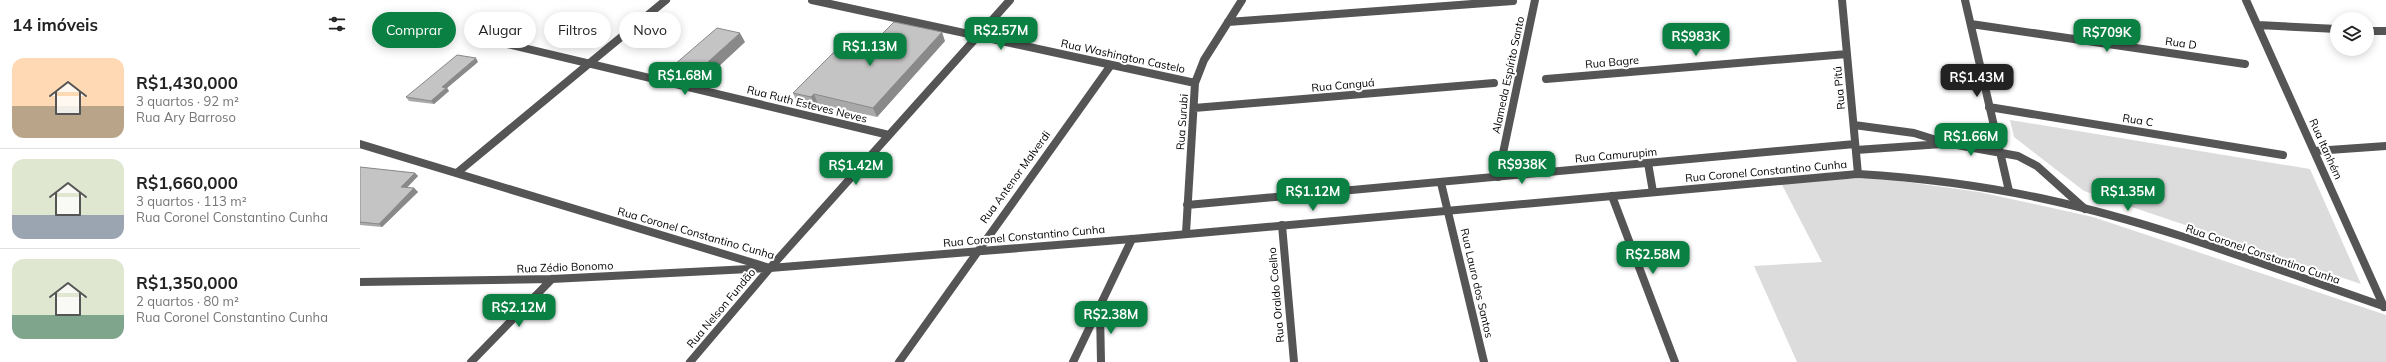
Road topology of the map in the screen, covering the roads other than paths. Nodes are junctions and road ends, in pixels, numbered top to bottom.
1 (666, 0) edge
2 (812, 0) edge
3 (1010, 0) edge
4 (1242, 0) edge
5 (1513, 0) edge
6 (1535, 0) edge
7 (1842, 0) edge
8 (1965, 0) edge
9 (2246, 0) edge
10 (1228, 22) junction
11 (1971, 24) junction
12 (2258, 25) junction
13 (2330, 29) edge
14 (2374, 31) edge
15 (2386, 32) edge
16 (979, 36) junction
17 (528, 48) edge
18 (1847, 54) junction
19 (590, 63) junction
20 (2245, 64) dead end
21 (1111, 65) junction
22 (1546, 79) dead end
23 (1195, 83) junction
24 (1494, 83) dead end
25 (1194, 108) junction
26 (1989, 108) junction
27 (1854, 125) junction
28 (889, 135) junction
29 (1946, 143) junction
30 (360, 144) edge
31 (2386, 146) edge
32 (1856, 147) junction
33 (1999, 151) junction
34 (2315, 151) junction
35 (2283, 155) dead end
36 (1648, 163) junction
37 (458, 172) junction
38 (1858, 174) junction
39 (1498, 177) junction
40 (1441, 183) junction
41 (1653, 192) junction
42 (2009, 192) junction
43 (1612, 196) junction
44 (1187, 205) junction
45 (2085, 209) junction
46 (1448, 210) junction
47 (1282, 225) junction
48 (1186, 233) junction
49 (1132, 239) junction
50 (976, 251) junction
51 (770, 268) junction
52 (552, 279) junction
53 (360, 282) edge
54 (2385, 307) edge
55 (1100, 309) junction
56 (471, 362) edge
57 (690, 362) edge
58 (899, 362) edge
59 (1074, 362) edge
60 (1101, 362) edge
61 (1294, 362) edge
62 (1484, 362) edge
63 (1676, 362) edge

1 - 19 street
2 - 16 street, Rua Washington Castelo
3 - 16 street, Rua Nelson Fundão
4 - 10 street, Rua Surubi
5 - 10 street
6 - 39 street, Alameda Espírito Santo
7 - 18 street, Rua Pitú
8 - 11 street
9 - 12 street, Rua Itanhém
10 - 23 street, Rua Surubi
11 - 20 street, Rua D
11 - 26 street
12 - 13 street
12 - 34 street, Rua Itanhém
14 - 15 street
16 - 21 street, Rua Washington Castelo
16 - 28 street, Rua Nelson Fundão
17 - 19 street, Rua Ruth Esteves Neves
18 - 22 street, Rua Bagre
18 - 27 street, Rua Pitú
19 - 28 street, Rua Ruth Esteves Neves
19 - 37 street
21 - 23 street, Rua Washington Castelo
21 - 50 street, Rua Antenor Malverdi
23 - 25 street, Rua Surubi
24 - 25 street, Rua Canguá
25 - 44 street, Rua Surubi
26 - 33 street
26 - 35 street, Rua C
27 - 29 street
27 - 32 street, Rua Pitú
28 - 51 street, Rua Nelson Fundão
29 - 32 street, Rua Camurupim
29 - 33 street
30 - 37 street, Rua Coronel Constantino Cunha
31 - 34 street
32 - 36 street, Rua Camurupim
32 - 38 street, Rua Pitú
33 - 42 street
33 - 45 street
34 - 54 street, Rua Itanhém
36 - 39 street, Rua Camurupim
36 - 41 street
37 - 51 street, Rua Coronel Constantino Cunha
38 - 41 street, Rua Coronel Constantino Cunha
38 - 42 street, Rua Coronel Constantino Cunha
39 - 40 street, Rua Camurupim
40 - 44 street, Rua Camurupim
40 - 46 street, Rua Lauro dos Santos
41 - 43 street, Rua Coronel Constantino Cunha
42 - 45 street, Rua Coronel Constantino Cunha
43 - 46 street, Rua Coronel Constantino Cunha
43 - 63 street
44 - 48 street, Rua Surubi
45 - 54 street, Rua Coronel Constantino Cunha
46 - 47 street, Rua Coronel Constantino Cunha
46 - 62 street, Rua Lauro dos Santos
47 - 48 street, Rua Coronel Constantino Cunha
47 - 61 street, Rua Oraldo Coelho
48 - 49 street, Rua Coronel Constantino Cunha
49 - 50 street, Rua Coronel Constantino Cunha
49 - 55 street
50 - 51 street, Rua Coronel Constantino Cunha
50 - 58 street, Rua Antenor Malverdi
51 - 52 street, Rua Zédio Bonomo
51 - 57 street, Rua Nelson Fundão
52 - 53 street, Rua Zédio Bonomo
52 - 56 street
55 - 59 street
55 - 60 street

